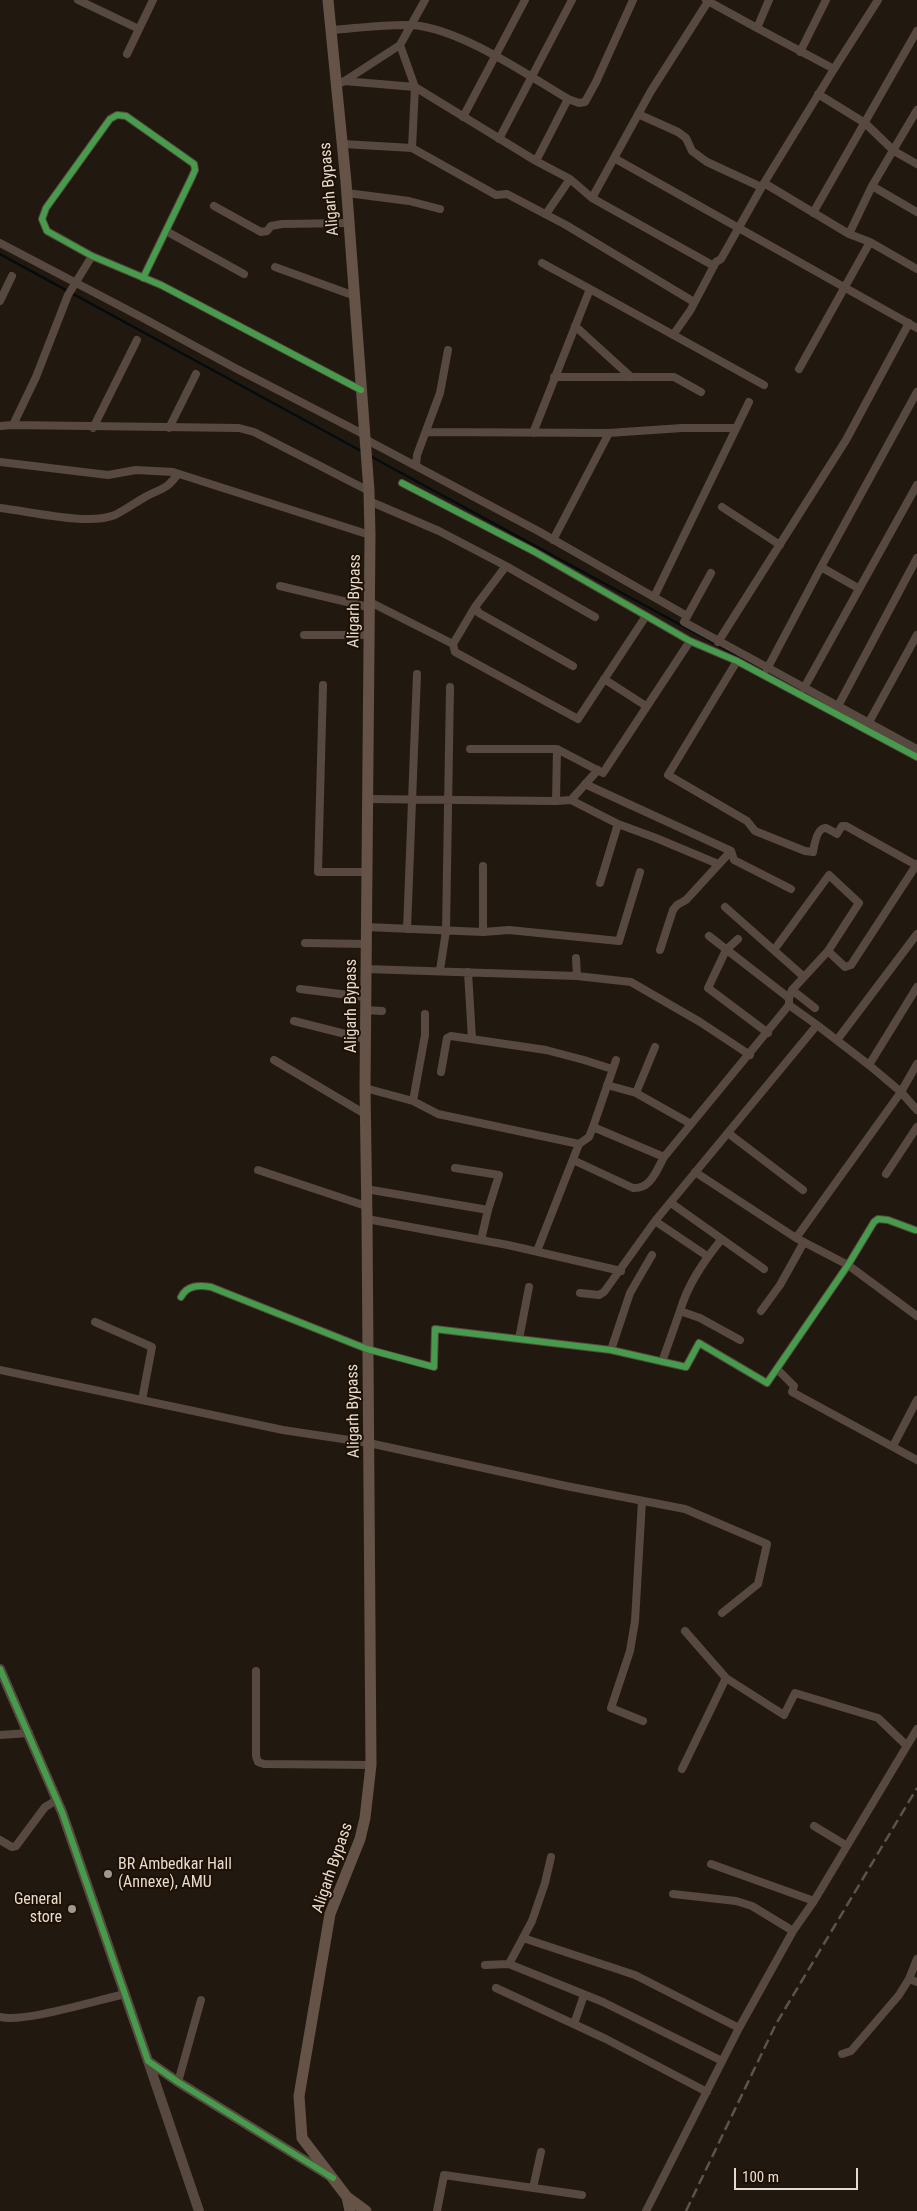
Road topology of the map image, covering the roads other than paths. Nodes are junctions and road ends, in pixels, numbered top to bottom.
1 (78, 0) edge
2 (153, 0) edge
3 (328, 0) edge
4 (425, 0) edge
5 (525, 0) edge
6 (572, 0) edge
7 (632, 0) edge
8 (769, 0) edge
9 (826, 0) edge
10 (878, 0) edge
11 (708, 1) edge
12 (412, 26) junction
13 (757, 28) junction
14 (139, 29) junction
15 (331, 30) junction
16 (917, 31) edge
17 (400, 45) junction
18 (800, 52) junction
19 (126, 54) dead end
20 (496, 57) junction
21 (834, 69) junction
22 (531, 77) junction
23 (340, 83) junction
24 (415, 87) junction
25 (818, 94) junction
26 (568, 99) junction
27 (917, 110) edge
28 (638, 114) junction
29 (463, 117) junction
30 (865, 123) junction
31 (913, 126) edge
32 (499, 139) junction
33 (343, 144) junction
34 (412, 148) junction
35 (894, 150) junction
36 (614, 158) junction
37 (536, 162) junction
38 (917, 164) edge
39 (570, 179) junction
40 (762, 185) junction
41 (872, 186) junction
42 (347, 193) junction
43 (592, 198) junction
44 (214, 206) dead end
45 (440, 209) dead end
46 (917, 212) edge
47 (814, 213) junction
48 (546, 214) junction
49 (349, 223) junction
50 (738, 226) junction
51 (166, 230) junction
52 (849, 234) junction
53 (870, 242) junction
54 (0, 243) edge
55 (92, 256) junction
56 (542, 263) dead end
57 (275, 266) dead end
58 (714, 266) junction
59 (917, 269) edge
60 (244, 274) dead end
61 (12, 276) dead end
62 (143, 278) junction
63 (73, 284) junction
64 (844, 288) junction
65 (590, 289) junction
66 (355, 296) junction
67 (0, 301) edge
68 (694, 302) junction
69 (909, 323) junction
70 (575, 326) junction
71 (917, 328) edge
72 (673, 335) junction
73 (137, 340) dead end
74 (448, 350) dead end
75 (799, 369) dead end
76 (196, 374) dead end
77 (554, 377) junction
78 (631, 377) junction
79 (764, 385) dead end
80 (362, 390) junction
81 (701, 392) dead end
82 (917, 392) edge
83 (749, 402) dead end
84 (0, 426) edge
85 (13, 426) junction
86 (93, 428) junction
87 (169, 428) junction
88 (736, 428) junction
89 (427, 432) junction
90 (533, 433) junction
91 (609, 433) junction
92 (365, 440) junction
93 (0, 462) edge
94 (416, 466) junction
95 (178, 474) junction
96 (402, 483) dead end
97 (917, 485) edge
98 (369, 496) junction
99 (722, 506) dead end
100 (0, 508) edge
101 (370, 535) junction
102 (553, 540) junction
103 (780, 546) junction
104 (917, 558) edge
105 (506, 566) junction
106 (820, 567) junction
107 (711, 573) dead end
108 (280, 586) dead end
109 (858, 588) junction
110 (654, 597) junction
111 (368, 604) junction
112 (475, 607) junction
113 (646, 616) junction
114 (687, 616) junction
115 (596, 617) dead end
116 (304, 635) dead end
117 (368, 635) junction
118 (917, 635) edge
119 (690, 641) junction
120 (718, 642) junction
121 (453, 644) junction
122 (737, 661) junction
123 (573, 666) dead end
124 (767, 669) junction
125 (417, 674) dead end
126 (604, 680) junction
127 (323, 685) dead end
128 (450, 687) dead end
129 (804, 688) junction
130 (646, 706) junction
131 (838, 706) junction
132 (869, 722) junction
133 (470, 749) dead end
134 (557, 749) junction
135 (917, 749) edge
136 (917, 757) edge
137 (598, 770) junction
138 (585, 784) junction
139 (367, 799) junction
140 (412, 799) junction
141 (447, 800) junction
142 (571, 800) junction
143 (556, 801) junction
144 (618, 824) junction
145 (731, 852) junction
146 (718, 864) junction
147 (916, 865) edge
148 (483, 866) dead end
149 (366, 872) junction
150 (640, 872) dead end
151 (600, 883) dead end
152 (791, 890) dead end
153 (725, 907) dead end
154 (366, 927) junction
155 (407, 929) junction
156 (446, 930) junction
157 (483, 932) junction
158 (917, 934) edge
159 (709, 936) dead end
160 (738, 939) dead end
161 (305, 943) dead end
162 (366, 944) junction
163 (660, 950) dead end
164 (726, 950) junction
165 (774, 950) junction
166 (828, 951) junction
167 (576, 958) dead end
168 (366, 969) junction
169 (440, 970) junction
170 (468, 972) junction
171 (577, 976) junction
172 (803, 976) junction
173 (917, 987) edge
174 (300, 989) dead end
175 (792, 990) junction
176 (365, 997) junction
177 (789, 1002) junction
178 (815, 1008) dead end
179 (365, 1010) junction
180 (382, 1011) dead end
181 (426, 1014) dead end
182 (294, 1021) dead end
183 (817, 1025) junction
184 (768, 1033) junction
185 (365, 1039) junction
186 (472, 1039) junction
187 (837, 1040) junction
188 (655, 1047) dead end
189 (750, 1054) junction
190 (274, 1060) dead end
191 (616, 1060) dead end
192 (917, 1064) edge
193 (869, 1065) junction
194 (612, 1070) junction
195 (441, 1072) dead end
196 (607, 1084) junction
197 (365, 1088) junction
198 (901, 1092) junction
199 (636, 1093) junction
200 (413, 1101) junction
201 (917, 1110) edge
202 (365, 1114) junction
203 (691, 1124) junction
204 (593, 1127) junction
205 (917, 1128) edge
206 (728, 1133) junction
207 (579, 1144) junction
208 (664, 1157) junction
209 (573, 1160) junction
210 (455, 1168) dead end
211 (258, 1170) dead end
212 (695, 1172) junction
213 (886, 1174) dead end
214 (366, 1189) junction
215 (803, 1190) dead end
216 (670, 1203) junction
217 (366, 1206) junction
218 (488, 1210) junction
219 (368, 1219) junction
220 (655, 1220) junction
221 (915, 1230) dead end
222 (482, 1240) junction
223 (721, 1240) junction
224 (800, 1240) junction
225 (536, 1251) junction
226 (652, 1255) dead end
227 (707, 1256) junction
228 (848, 1266) junction
229 (764, 1269) dead end
230 (621, 1271) junction
231 (529, 1287) dead end
232 (580, 1293) dead end
233 (181, 1297) dead end
234 (680, 1311) junction
235 (761, 1311) dead end
236 (917, 1316) edge
237 (95, 1322) dead end
238 (519, 1339) junction
239 (740, 1340) dead end
240 (368, 1349) junction
241 (610, 1350) junction
242 (662, 1362) junction
243 (777, 1369) junction
244 (0, 1370) edge
245 (142, 1400) junction
246 (917, 1400) edge
247 (369, 1443) junction
248 (893, 1446) junction
249 (917, 1460) edge
250 (642, 1501) junction
251 (722, 1613) dead end
252 (685, 1631) dead end
253 (0, 1669) edge
254 (256, 1671) dead end
255 (726, 1678) junction
256 (643, 1721) dead end
257 (917, 1729) edge
258 (29, 1733) junction
259 (0, 1735) edge
260 (906, 1745) junction
261 (371, 1765) junction
262 (682, 1770) dead end
263 (57, 1800) junction
264 (814, 1826) dead end
265 (0, 1840) edge
266 (847, 1846) junction
267 (551, 1857) dead end
268 (711, 1864) dead end
269 (673, 1894) dead end
270 (814, 1900) junction
271 (792, 1931) junction
272 (523, 1938) junction
273 (917, 1959) edge
274 (509, 1964) junction
275 (485, 1965) dead end
276 (913, 1980) edge
277 (496, 1988) dead end
278 (125, 1994) junction
279 (584, 1995) junction
280 (201, 2000) dead end
281 (0, 2018) edge
282 (574, 2024) junction
283 (739, 2028) junction
284 (842, 2054) dead end
285 (148, 2061) junction
286 (722, 2061) junction
287 (178, 2082) junction
288 (707, 2092) junction
289 (541, 2152) dead end
290 (333, 2178) junction
291 (533, 2188) junction
292 (582, 2196) dead end
293 (348, 2197) junction
294 (199, 2211) edge
295 (350, 2211) edge
296 (366, 2211) edge
297 (437, 2211) edge
298 (646, 2211) edge

1 - 14 street
2 - 14 street
3 - 15 main road, Aligarh Bypass
4 - 12 street
5 - 20 street
6 - 22 street
7 - 26 street
8 - 13 street
9 - 18 street
10 - 21 street
11 - 13 street
11 - 28 street
12 - 15 street
12 - 17 street
12 - 20 street
13 - 18 street
14 - 19 street
15 - 23 main road, Aligarh Bypass
16 - 30 street
17 - 23 street
17 - 24 street
18 - 21 street
20 - 22 street
20 - 29 street
21 - 25 street
22 - 26 street
22 - 32 street
23 - 24 street
23 - 33 main road, Aligarh Bypass
24 - 29 street
24 - 34 street
25 - 30 street
25 - 40 street
26 - 37 street
27 - 31 street
28 - 36 street
28 - 40 street
29 - 32 street
30 - 35 street
30 - 47 street
31 - 35 street
32 - 37 street
33 - 34 street
33 - 42 main road, Aligarh Bypass
34 - 48 street
35 - 38 street
35 - 41 street
36 - 43 street
36 - 50 street
37 - 39 street
39 - 43 street
39 - 48 street
40 - 47 street
40 - 50 street
41 - 46 street
41 - 52 street
42 - 45 street
42 - 49 main road, Aligarh Bypass
43 - 58 street
44 - 49 street
47 - 52 street
48 - 68 street
49 - 66 main road, Aligarh Bypass
50 - 58 street
50 - 64 street
51 - 55 street
51 - 60 street
51 - 62 street
52 - 53 street
53 - 59 street
53 - 64 street
54 - 63 street
55 - 62 street
55 - 63 street
56 - 65 street
57 - 66 street
58 - 68 street
61 - 67 street
62 - 80 street
63 - 85 street
63 - 92 street
64 - 69 street
64 - 75 street
65 - 70 street
65 - 72 street
66 - 80 main road, Aligarh Bypass
68 - 72 street
69 - 71 street
69 - 103 street
70 - 77 street
70 - 78 street
72 - 79 street
73 - 86 street
74 - 89 street
76 - 87 street
77 - 78 street
77 - 90 street
78 - 81 street
80 - 92 main road, Aligarh Bypass
82 - 106 street
83 - 88 street
84 - 85 street
85 - 86 street
86 - 87 street
87 - 98 street
88 - 91 street
88 - 110 street
89 - 90 street
89 - 94 street
90 - 91 street
91 - 102 street
92 - 94 street
92 - 98 main road, Aligarh Bypass
93 - 95 street
94 - 102 street
95 - 100 street
95 - 101 street
96 - 113 street
97 - 109 street
98 - 101 main road, Aligarh Bypass
98 - 105 street
99 - 103 street
101 - 111 main road, Aligarh Bypass
102 - 110 street
103 - 120 street
104 - 131 street
105 - 112 street
105 - 115 street
106 - 109 street
106 - 124 street
107 - 114 street
108 - 111 street
109 - 129 street
110 - 114 street
111 - 117 main road, Aligarh Bypass
111 - 121 street
112 - 121 street
112 - 123 street
113 - 119 street
113 - 126 street
114 - 120 street
116 - 117 street
117 - 139 main road, Aligarh Bypass
118 - 132 street
119 - 122 street
119 - 130 street
120 - 124 street
121 - 126 street
122 - 136 street
122 - 147 street
124 - 129 street
125 - 140 street
126 - 130 street
127 - 149 street
128 - 141 street
129 - 131 street
130 - 137 street
131 - 132 street
132 - 135 street
133 - 134 street
134 - 137 street
134 - 143 street
137 - 138 street
138 - 142 street
138 - 145 street
139 - 140 street
139 - 149 main road, Aligarh Bypass
140 - 141 street
140 - 155 street
141 - 143 street
141 - 156 street
142 - 143 street
142 - 144 street
144 - 146 street
144 - 151 street
145 - 146 street
145 - 152 street
146 - 163 street
147 - 166 street
148 - 157 street
149 - 154 main road, Aligarh Bypass
150 - 157 street
153 - 165 street
154 - 155 street
154 - 162 main road, Aligarh Bypass
155 - 156 street
156 - 157 street
156 - 169 street
158 - 187 street
159 - 164 street
160 - 164 street
161 - 162 street
162 - 168 main road, Aligarh Bypass
164 - 177 street
164 - 184 street
165 - 166 street
165 - 172 street
166 - 172 street
167 - 171 street
168 - 169 street
168 - 176 main road, Aligarh Bypass
169 - 170 street
170 - 171 street
170 - 186 street
171 - 189 street
172 - 175 street
173 - 193 street
174 - 176 street
175 - 177 street
175 - 178 street
176 - 179 main road, Aligarh Bypass
177 - 183 street
177 - 184 street
179 - 180 street
179 - 185 main road, Aligarh Bypass
181 - 200 street
182 - 185 street
183 - 187 street
183 - 206 street
184 - 189 street
185 - 197 main road, Aligarh Bypass
186 - 194 street
186 - 195 street
187 - 193 street
188 - 199 street
189 - 203 street
190 - 202 street
191 - 194 street
192 - 198 street
193 - 198 street
194 - 196 street
196 - 199 street
196 - 204 street
197 - 200 street
197 - 202 main road, Aligarh Bypass
198 - 201 street
198 - 224 street
199 - 203 street
200 - 207 street
202 - 214 main road, Aligarh Bypass
203 - 208 street
204 - 207 street
204 - 208 street
205 - 213 street
206 - 212 street
206 - 215 street
207 - 209 street
208 - 209 street
209 - 225 street
210 - 218 street
211 - 217 street
212 - 216 street
212 - 224 street
214 - 217 main road, Aligarh Bypass
214 - 218 street
216 - 220 street
216 - 223 street
217 - 219 main road, Aligarh Bypass
218 - 222 street
219 - 222 street
219 - 240 main road, Aligarh Bypass
220 - 227 street
220 - 230 street
221 - 228 street
222 - 225 street
223 - 227 street
223 - 229 street
224 - 228 street
224 - 235 street
225 - 230 street
226 - 241 street
227 - 234 street
228 - 236 street
228 - 243 street
230 - 232 street
231 - 238 street
233 - 240 street
234 - 239 street
234 - 242 street
237 - 245 street
238 - 240 street
238 - 241 street
240 - 247 main road, Aligarh Bypass
241 - 242 street
242 - 243 street
243 - 248 street
244 - 245 street
245 - 247 street
246 - 248 street
247 - 250 street
247 - 261 main road, Aligarh Bypass
248 - 249 street
250 - 251 street
250 - 256 street
252 - 255 street
253 - 258 street
254 - 261 street
255 - 260 street
255 - 262 street
257 - 260 street
258 - 259 street
258 - 263 street
260 - 266 street
261 - 290 main road, Aligarh Bypass
263 - 265 street
263 - 278 street
264 - 266 street
266 - 270 street
267 - 272 street
268 - 270 street
269 - 271 street
270 - 271 street
271 - 283 street
272 - 274 street
272 - 283 street
273 - 276 street
274 - 275 street
274 - 279 street
276 - 284 street
277 - 282 street
278 - 281 street
278 - 285 street
279 - 282 street
279 - 286 street
280 - 287 street
282 - 288 street
283 - 286 street
285 - 287 street
285 - 294 street
286 - 288 street
287 - 290 street
288 - 298 street
289 - 291 street
290 - 293 main road, Aligarh Bypass
291 - 292 street
291 - 297 street
293 - 295 main road
293 - 296 main road, Aligarh Bypass

